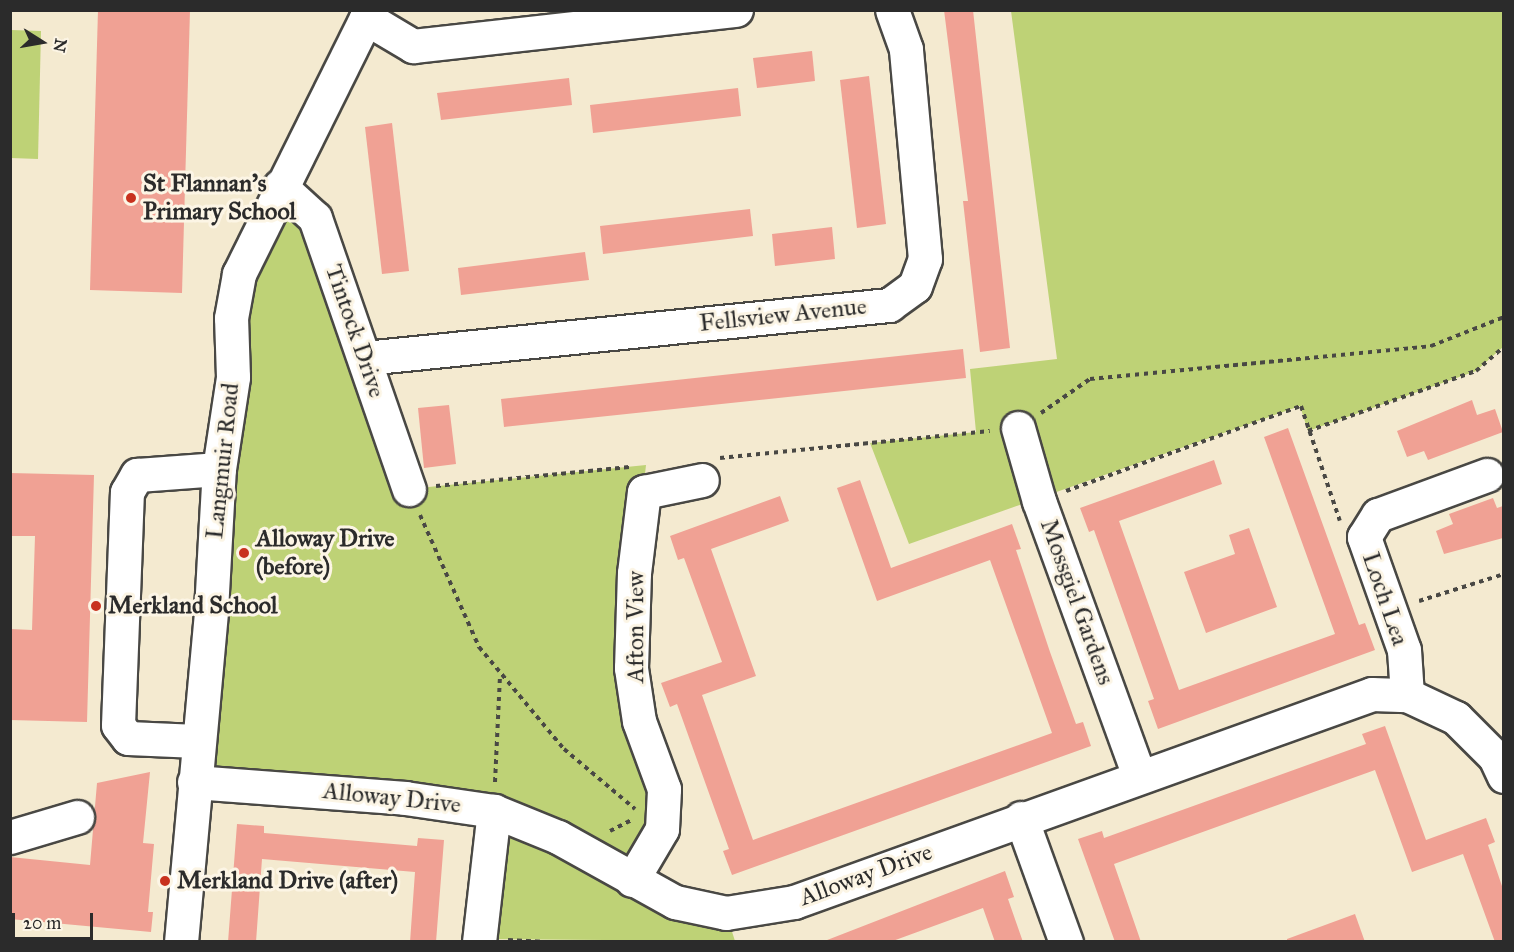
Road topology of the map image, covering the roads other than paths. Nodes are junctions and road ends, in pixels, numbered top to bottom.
1 (736, 10) edge
2 (892, 10) edge
3 (368, 14) edge
4 (280, 186) junction
5 (365, 358) junction
6 (1018, 428) road end
7 (219, 469) junction
8 (1487, 475) dead end
9 (702, 480) dead end
10 (409, 489) dead end
11 (1407, 695) junction
12 (197, 741) junction
13 (1139, 776) junction
14 (1503, 776) edge
15 (194, 782) junction
16 (494, 810) junction
17 (77, 817) dead end
18 (1020, 818) junction
19 (10, 837) edge
20 (632, 880) junction
21 (181, 942) edge
22 (480, 942) edge
23 (1066, 942) edge

1 - 3 street
2 - 5 street, Fellsview Avenue
3 - 4 street, Langmuir Road
4 - 5 street, Tintock Drive
4 - 7 street, Langmuir Road
5 - 10 street, Tintock Drive
6 - 13 street, Mossgiel Gardens
7 - 12 street, Langmuir Road
7 - 12 street
8 - 11 street, Loch Lea
9 - 20 street, Afton View
11 - 13 street, Alloway Drive
11 - 14 street, Alloway Drive
12 - 15 street, Langmuir Road
13 - 18 street, Alloway Drive
15 - 16 street, Alloway Drive
15 - 21 street, Langmuir Road
16 - 20 street, Alloway Drive
16 - 22 street
17 - 19 street
18 - 20 street, Alloway Drive
18 - 23 street

